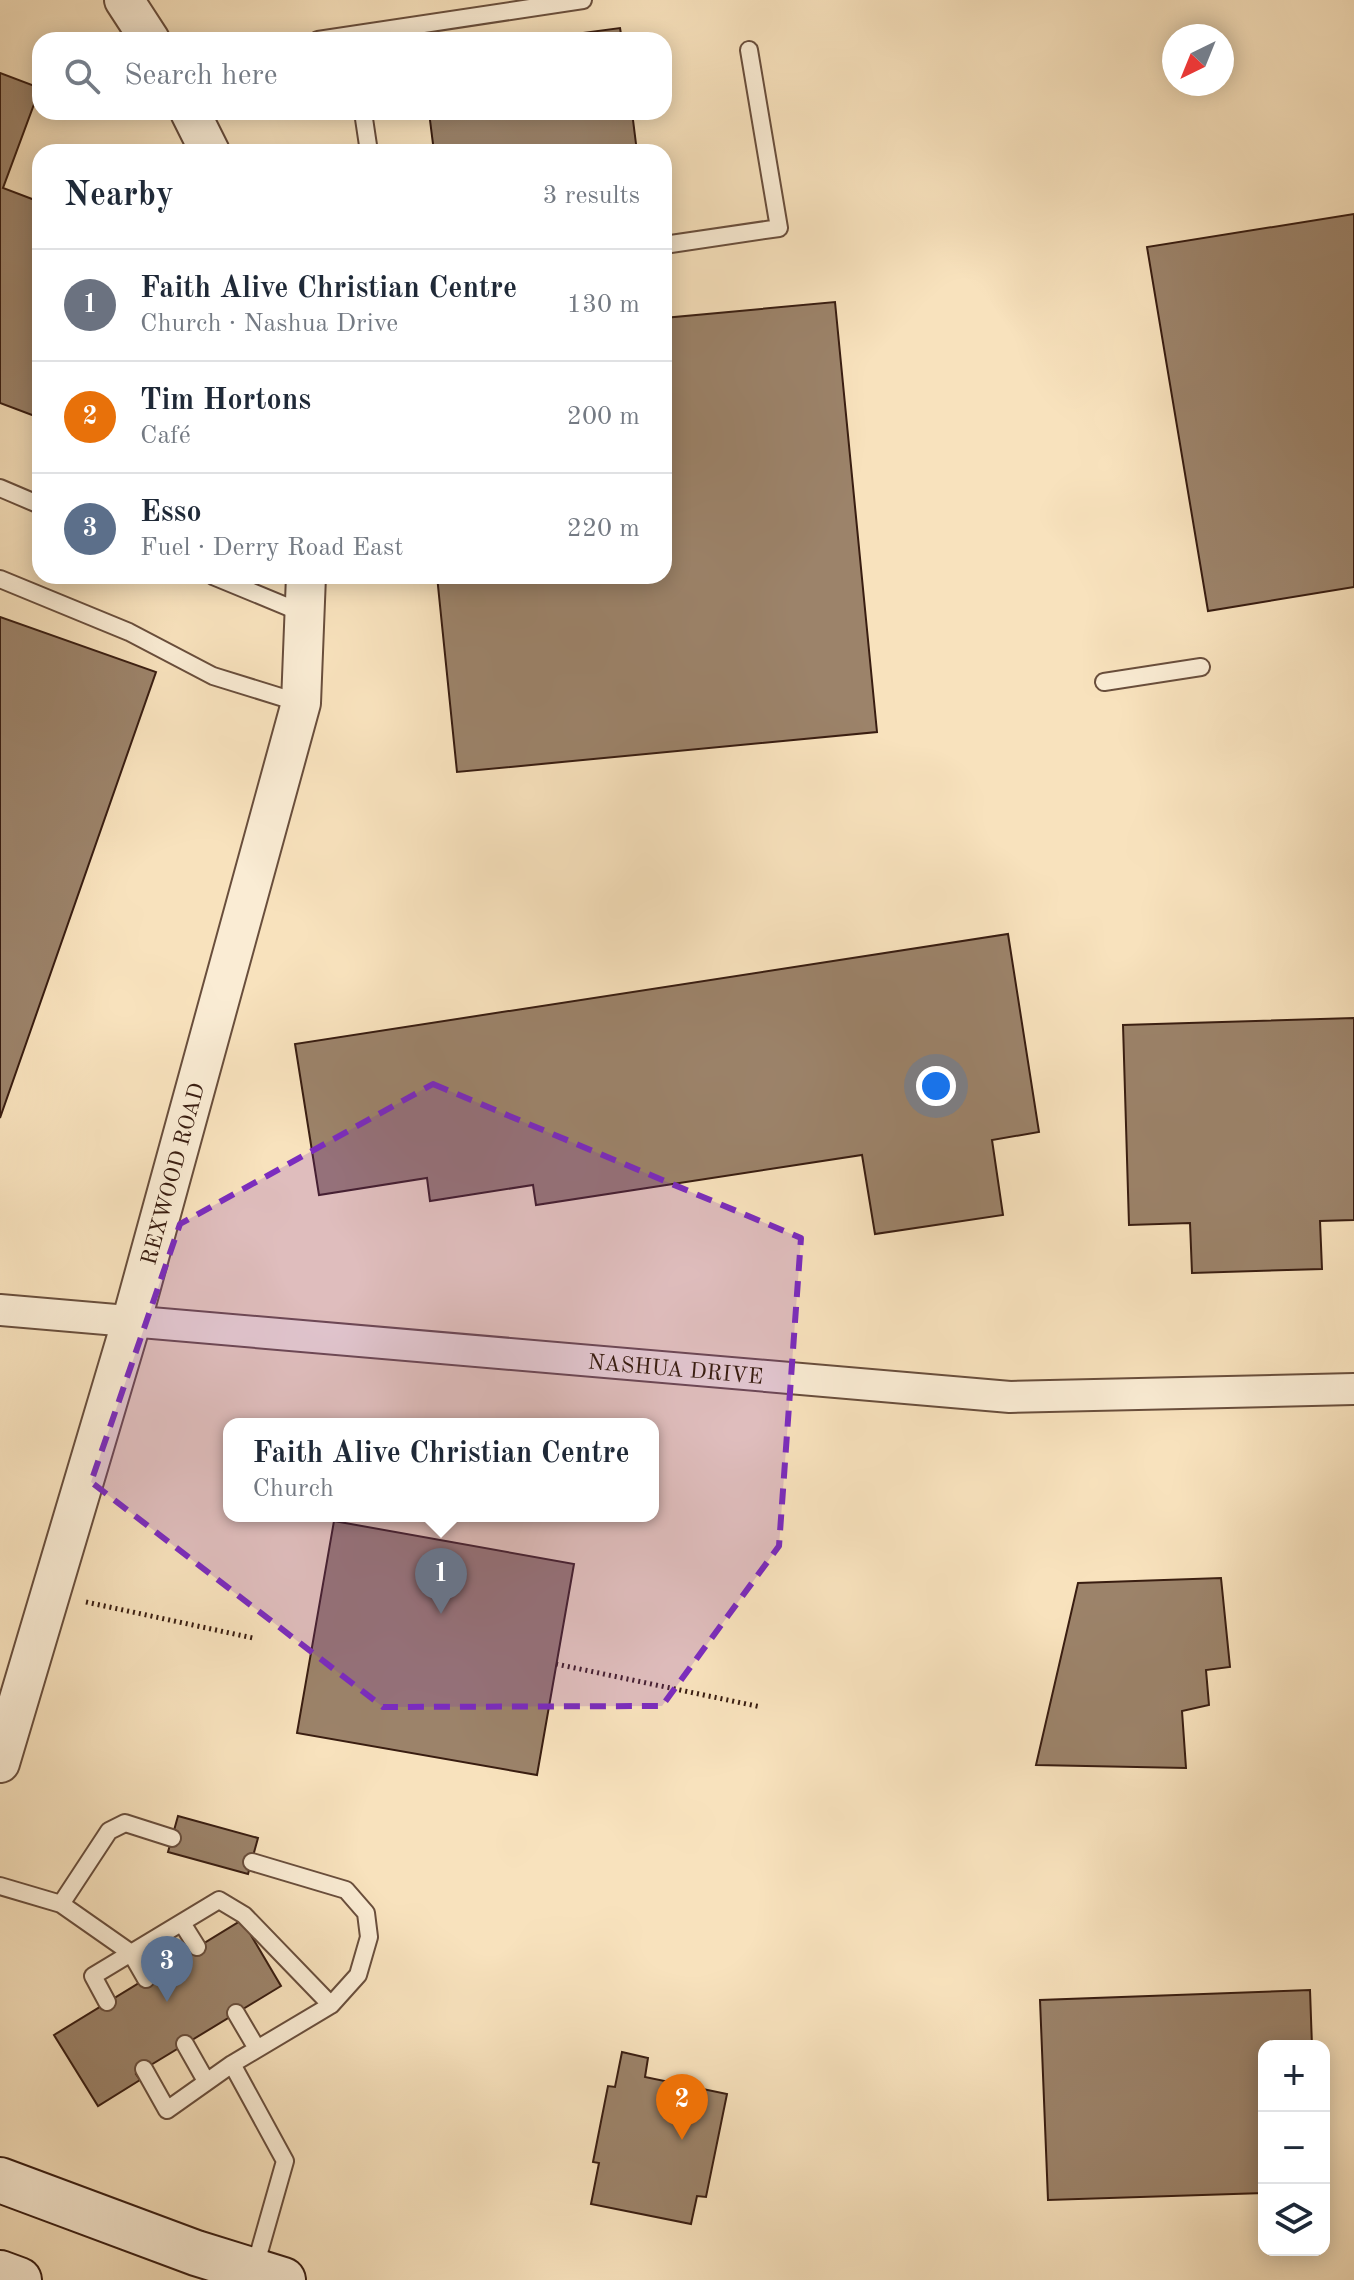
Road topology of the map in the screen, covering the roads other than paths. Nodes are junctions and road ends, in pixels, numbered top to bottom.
1 (124, 0) edge
2 (583, 0) edge
3 (145, 32) edge
4 (371, 32) edge
5 (749, 50) dead end
6 (194, 120) edge
7 (364, 120) edge
8 (206, 144) edge
9 (368, 144) edge
10 (672, 244) edge
11 (0, 488) edge
12 (32, 502) edge
13 (0, 579) edge
14 (232, 584) edge
15 (306, 584) edge
16 (306, 615) junction
17 (1201, 667) dead end
18 (1104, 682) dead end
19 (301, 703) junction
20 (0, 1310) edge
21 (131, 1323) junction
22 (1354, 1389) edge
23 (0, 1763) edge
24 (172, 1838) dead end
25 (252, 1862) dead end
26 (0, 1886) edge
27 (61, 1904) junction
28 (182, 1923) junction
29 (197, 1947) dead end
30 (131, 1953) junction
31 (146, 1979) dead end
32 (107, 2002) dead end
33 (331, 2005) junction
34 (236, 2013) dead end
35 (185, 2044) dead end
36 (256, 2047) junction
37 (232, 2064) junction
38 (144, 2069) dead end
39 (206, 2081) junction
40 (0, 2152) edge
41 (16, 2186) edge
42 (0, 2273) edge
43 (268, 2276) edge
44 (19, 2280) edge

1 - 3 street
2 - 4 lane
5 - 10 lane
6 - 8 street
7 - 9 lane
11 - 12 lane
13 - 19 lane
14 - 16 lane
15 - 16 street, REXWOOD ROAD
16 - 19 street, REXWOOD ROAD
17 - 18 lane
19 - 21 street, REXWOOD ROAD
20 - 21 street, NASHUA DRIVE
21 - 22 street, NASHUA DRIVE
21 - 23 street, REXWOOD ROAD
24 - 27 lane
25 - 33 lane
26 - 27 lane
27 - 30 lane
28 - 29 lane
28 - 30 lane
28 - 33 lane
30 - 31 lane
30 - 32 lane
33 - 36 lane
34 - 36 lane
35 - 39 lane
36 - 37 lane
37 - 39 lane
37 - 43 lane
38 - 39 lane
40 - 41 main road
41 - 43 main road
42 - 44 main road

